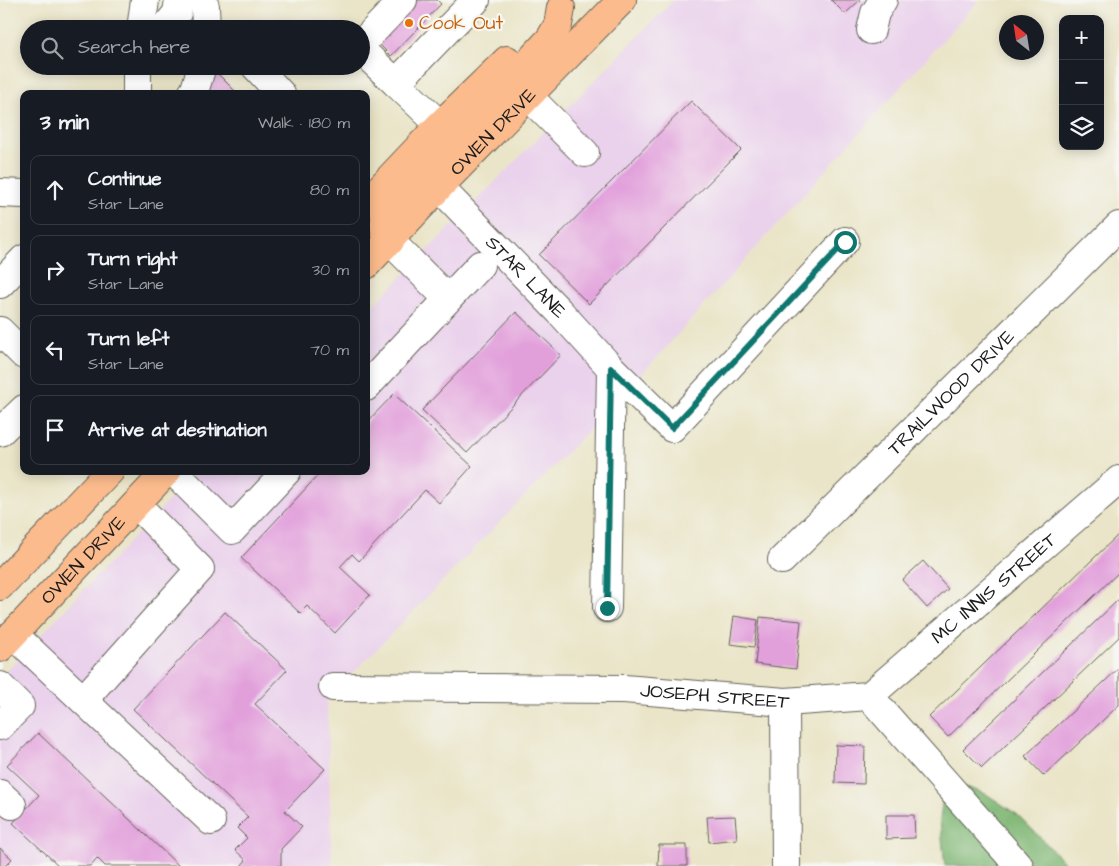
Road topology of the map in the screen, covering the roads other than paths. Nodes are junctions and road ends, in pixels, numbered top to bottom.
1 (145, 0) edge
2 (179, 0) edge
3 (201, 0) edge
4 (403, 0) edge
5 (476, 0) edge
6 (622, 0) edge
7 (883, 0) edge
8 (565, 4) edge
9 (143, 20) edge
10 (172, 20) edge
11 (206, 20) edge
12 (871, 30) dead end
13 (370, 35) edge
14 (370, 59) edge
15 (137, 75) edge
16 (199, 75) edge
17 (263, 75) edge
18 (396, 84) junction
19 (137, 90) edge
20 (194, 90) edge
21 (277, 90) edge
22 (528, 96) junction
23 (440, 125) junction
24 (585, 153) dead end
25 (439, 188) junction
26 (370, 199) edge
27 (1119, 226) edge
28 (390, 241) junction
29 (845, 242) dead end
30 (370, 261) edge
31 (20, 263) edge
32 (480, 265) dead end
33 (0, 284) edge
34 (448, 299) junction
35 (0, 331) edge
36 (20, 352) edge
37 (611, 368) junction
38 (370, 383) edge
39 (106, 475) edge
40 (163, 475) edge
41 (177, 475) edge
42 (283, 475) edge
43 (1119, 480) edge
44 (136, 504) junction
45 (782, 560) dead end
46 (5, 573) edge
47 (607, 608) dead end
48 (7, 641) edge
49 (0, 686) edge
50 (334, 687) dead end
51 (869, 696) junction
52 (83, 700) junction
53 (785, 702) junction
54 (0, 726) edge
55 (211, 821) dead end
56 (786, 866) edge
57 (1019, 866) edge

1 - 9 street
2 - 10 street
3 - 11 street
4 - 13 street
5 - 18 street
6 - 22 highway, OWEN DRIVE
7 - 12 street
8 - 23 highway
8 - 28 highway
14 - 18 street
15 - 19 street
16 - 20 street
17 - 21 street
18 - 23 street
22 - 24 street
22 - 25 highway, OWEN DRIVE
23 - 26 highway
25 - 28 highway, OWEN DRIVE
25 - 37 street, STAR LANE
27 - 45 street, TRAILWOOD DRIVE
28 - 30 highway, OWEN DRIVE
28 - 34 street
29 - 37 street, STAR LANE
31 - 33 street
32 - 34 street
34 - 38 street
35 - 36 street
37 - 47 street
39 - 46 highway
40 - 44 highway, OWEN DRIVE
41 - 42 street
43 - 51 street, MC INNIS STREET
44 - 48 highway, OWEN DRIVE
44 - 52 street
48 - 52 street
49 - 54 street
50 - 53 street, JOSEPH STREET
51 - 53 street, JOSEPH STREET
51 - 57 street
52 - 55 street
53 - 56 street

